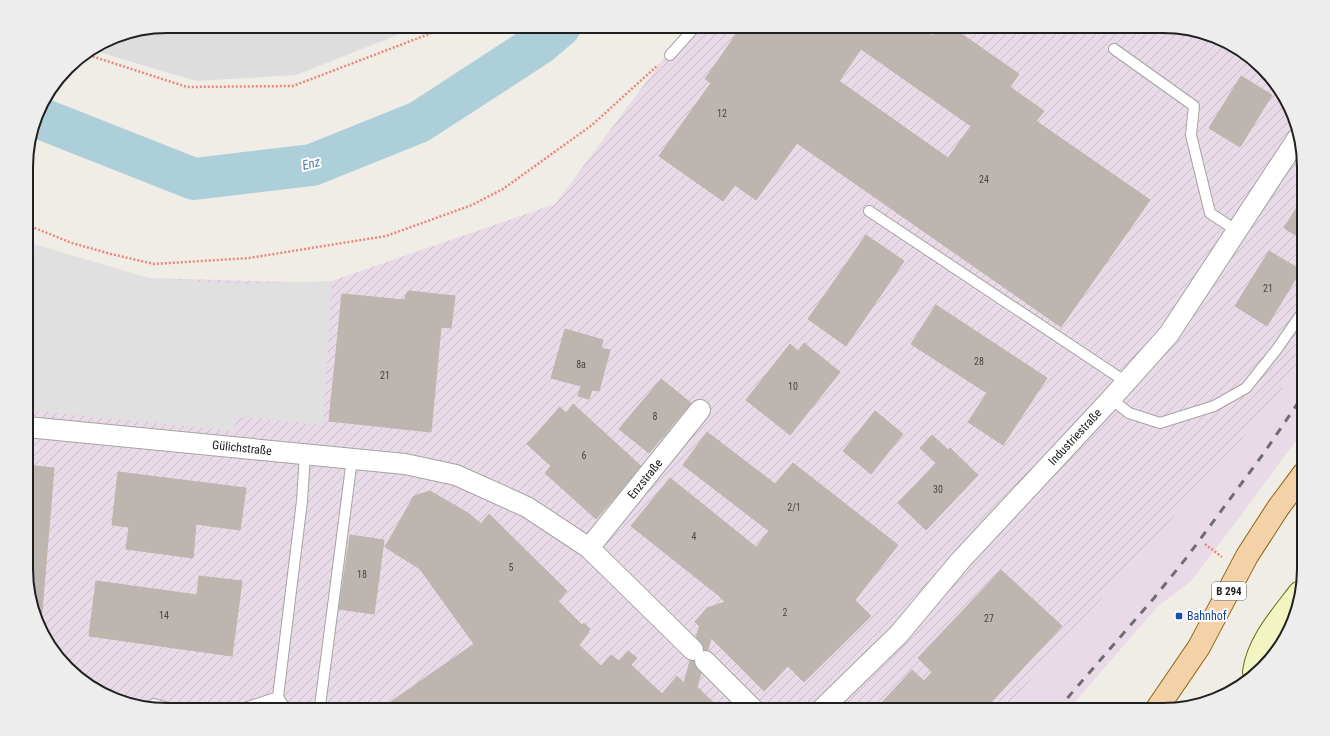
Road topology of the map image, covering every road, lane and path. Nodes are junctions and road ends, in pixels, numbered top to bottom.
1 (432, 33) edge
2 (690, 33) edge
3 (1114, 49) dead end
4 (670, 55) joint
5 (93, 56) edge
6 (1295, 144) edge
7 (869, 211) dead end
8 (33, 227) edge
9 (1237, 231) junction
10 (1297, 320) edge
11 (1126, 382) junction
12 (1110, 399) junction
13 (700, 410) dead end
14 (33, 428) edge
15 (305, 454) junction
16 (352, 459) junction
17 (1297, 482) edge
18 (1205, 544) dead end
19 (589, 548) junction
20 (1222, 557) dead end
21 (1292, 602) edge
22 (1256, 665) edge
23 (278, 698) junction
24 (262, 703) edge
25 (281, 703) edge
26 (320, 703) edge
27 (747, 703) edge
28 (828, 703) edge
29 (1161, 703) edge

1 - 5 path
2 - 4 lane
3 - 9 lane
4 - 8 path
6 - 9 street, Industriestraße
7 - 11 lane
9 - 11 street, Industriestraße
10 - 12 lane
11 - 12 street, Industriestraße
12 - 28 street, Industriestraße
13 - 19 street, Enzstraße
14 - 15 street, Gülichstraße
15 - 16 street, Gülichstraße
15 - 23 lane
16 - 19 street, Gülichstraße
16 - 26 lane
17 - 29 main road, B 294
18 - 20 path
19 - 27 street
21 - 22 main road
23 - 24 lane
23 - 25 lane

